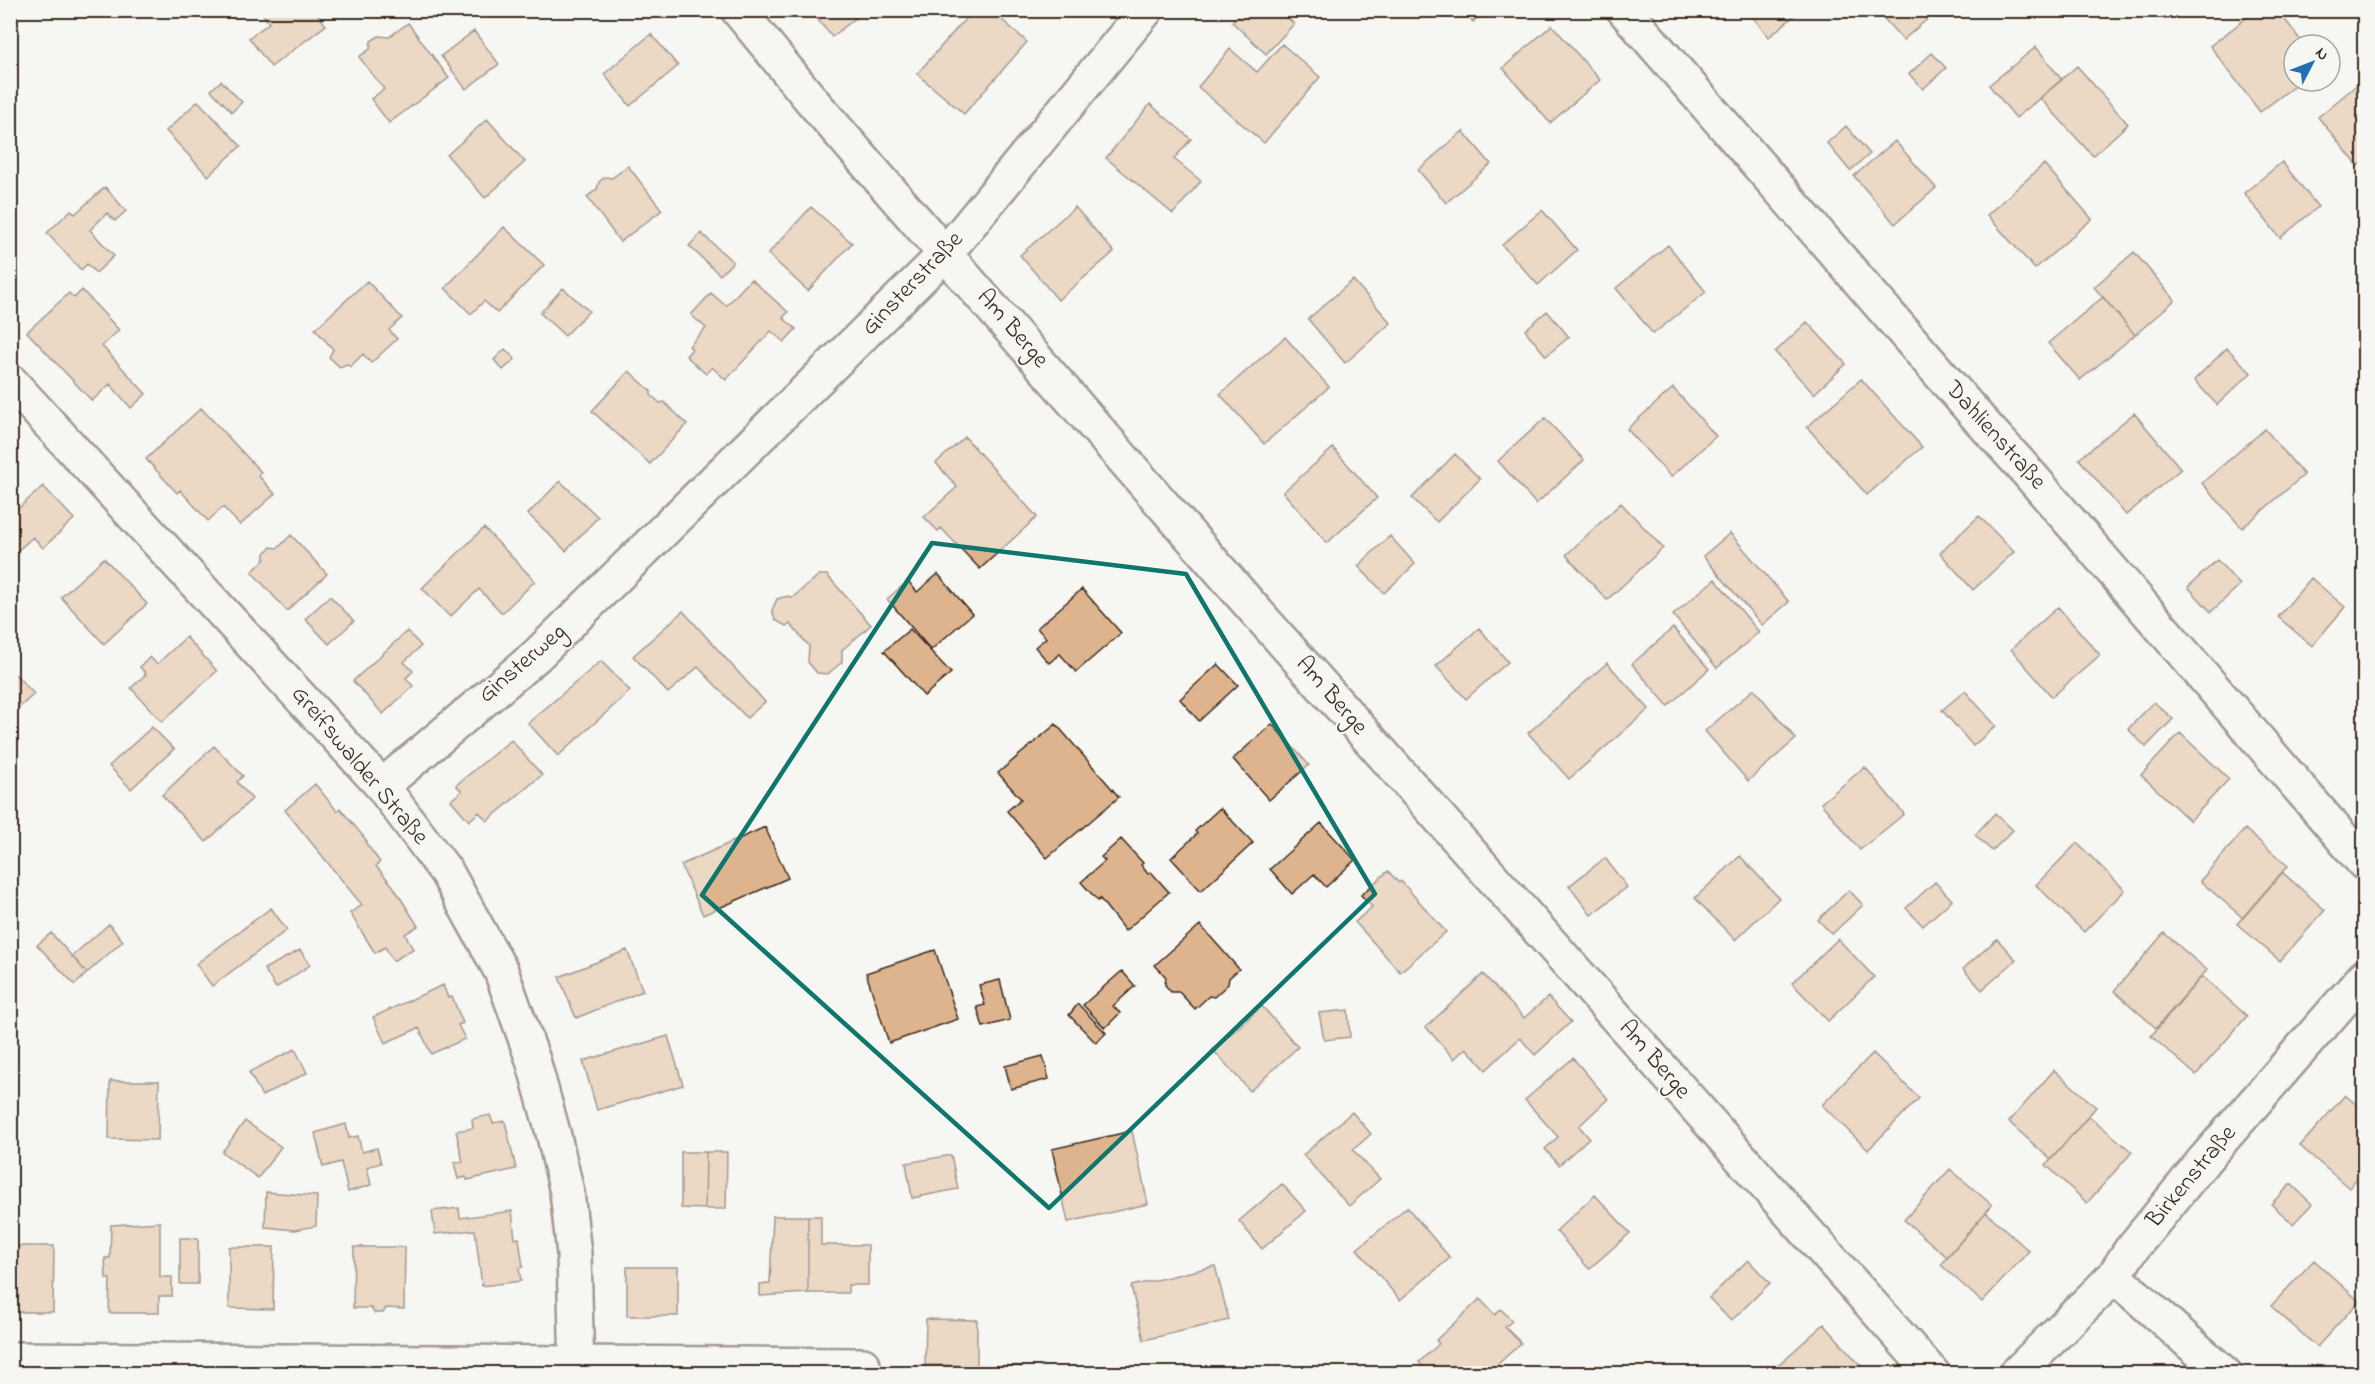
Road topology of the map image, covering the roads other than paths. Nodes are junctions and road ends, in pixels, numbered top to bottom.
1 (738, 10) edge
2 (1146, 10) edge
3 (1624, 10) edge
4 (946, 253) junction
5 (10, 381) edge
6 (658, 537) joint
7 (382, 786) junction
8 (2364, 863) edge
9 (2364, 977) edge
10 (2114, 1276) junction
11 (10, 1359) edge
12 (863, 1365) dead end
13 (577, 1368) edge
14 (1933, 1374) edge
15 (2016, 1374) edge
16 (2225, 1374) edge

1 - 4 street, Am Berge
2 - 4 street, Ginsterstraße
3 - 8 street, Dahlienstraße
4 - 6 street, Ginsterstraße
4 - 14 street, Am Berge
5 - 7 street, Greifswalder Straße
6 - 7 street, Ginsterweg
7 - 13 street, Greifswalder Straße
9 - 10 street, Birkenstraße
10 - 15 street, Birkenstraße
10 - 16 street
11 - 13 street
12 - 13 street

